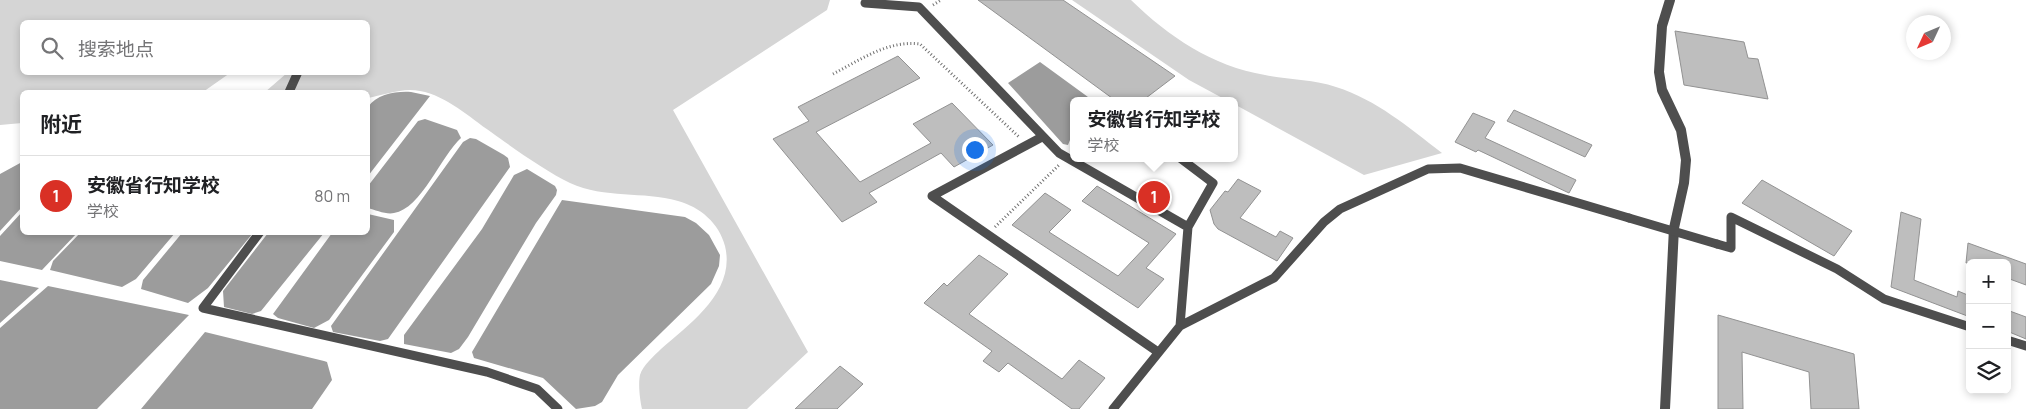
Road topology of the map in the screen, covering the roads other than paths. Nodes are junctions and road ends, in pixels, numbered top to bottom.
1 (1670, 0) edge
2 (866, 3) dead end
3 (296, 75) edge
4 (289, 90) edge
5 (1042, 137) junction
6 (1070, 160) edge
7 (1074, 162) edge
8 (1185, 162) edge
9 (1188, 227) junction
10 (258, 235) edge
11 (1180, 326) junction
12 (1966, 326) edge
13 (2011, 341) edge
14 (2026, 346) edge
15 (1158, 352) junction
16 (558, 409) edge
17 (1113, 409) edge
18 (1666, 409) edge

1 - 18 street
2 - 5 lane
3 - 4 lane
5 - 6 lane
5 - 15 lane
7 - 9 lane
8 - 9 lane
9 - 11 lane
10 - 16 lane
11 - 12 lane, bridge
11 - 15 lane
13 - 14 lane
15 - 17 lane

